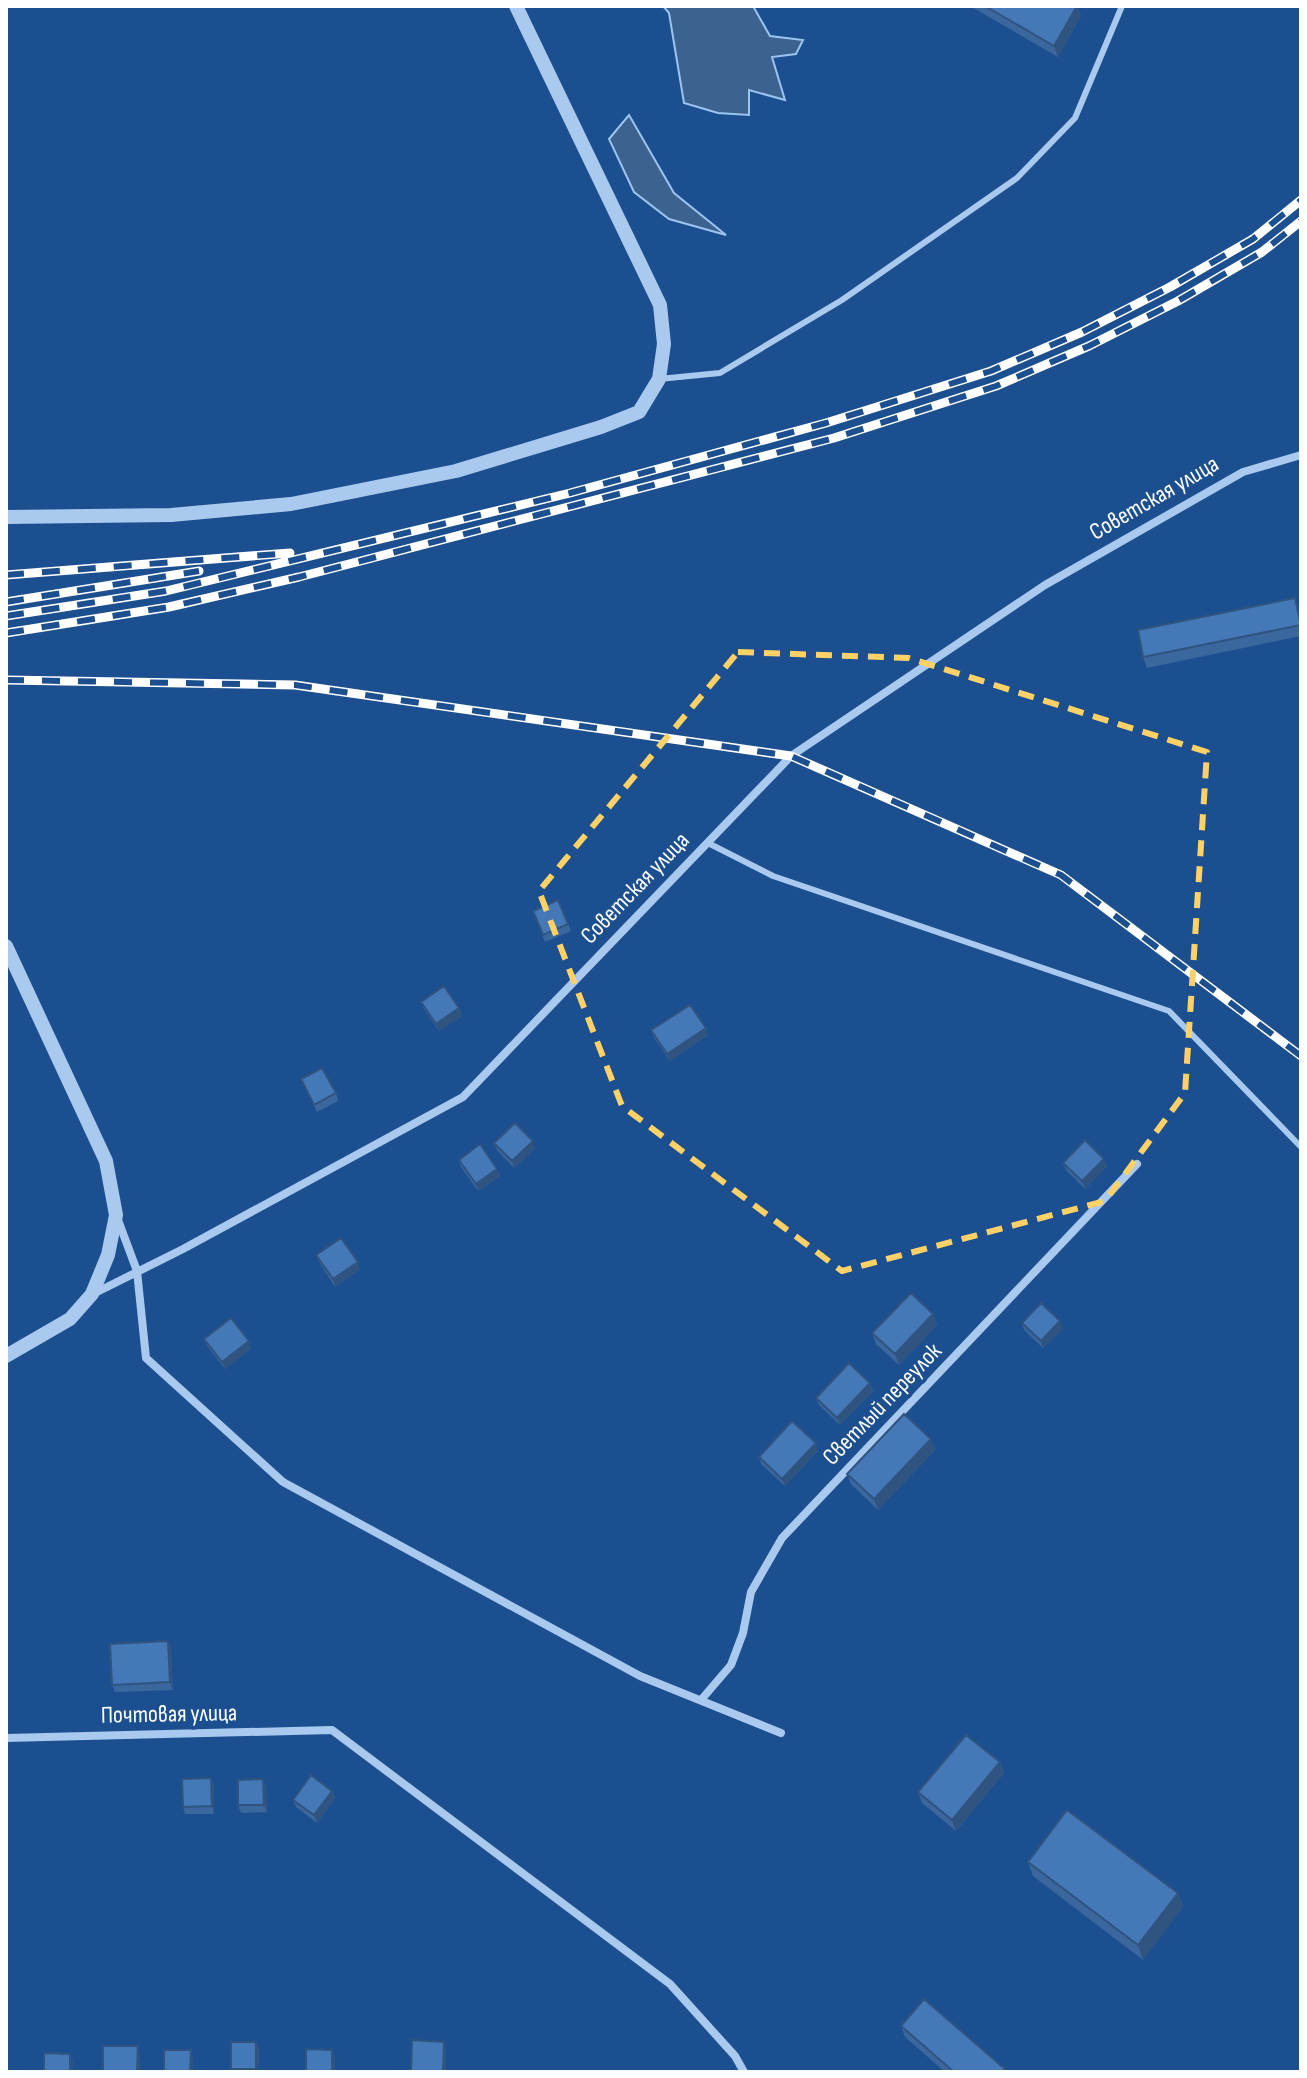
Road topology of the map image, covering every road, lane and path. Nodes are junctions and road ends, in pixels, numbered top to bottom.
1 (516, 6) edge
2 (1122, 6) edge
3 (659, 379) junction
4 (1301, 455) edge
5 (6, 517) edge
6 (708, 843) junction
7 (6, 946) edge
8 (1301, 1147) edge
9 (1137, 1164) dead end
10 (116, 1215) junction
11 (137, 1271) junction
12 (92, 1294) junction
13 (6, 1356) edge
14 (701, 1700) junction
15 (781, 1733) dead end
16 (6, 1738) edge
17 (744, 2072) edge

1 - 3 street
2 - 3 lane
3 - 5 street
4 - 6 street, Советская улица
6 - 8 lane
6 - 11 street, Советская улица
7 - 10 street
9 - 14 street, Светлый переулок
10 - 11 street
10 - 12 street
11 - 12 street, Советская улица
11 - 14 street
12 - 13 street, Советская улица
14 - 15 street
16 - 17 street, Почтовая улица

